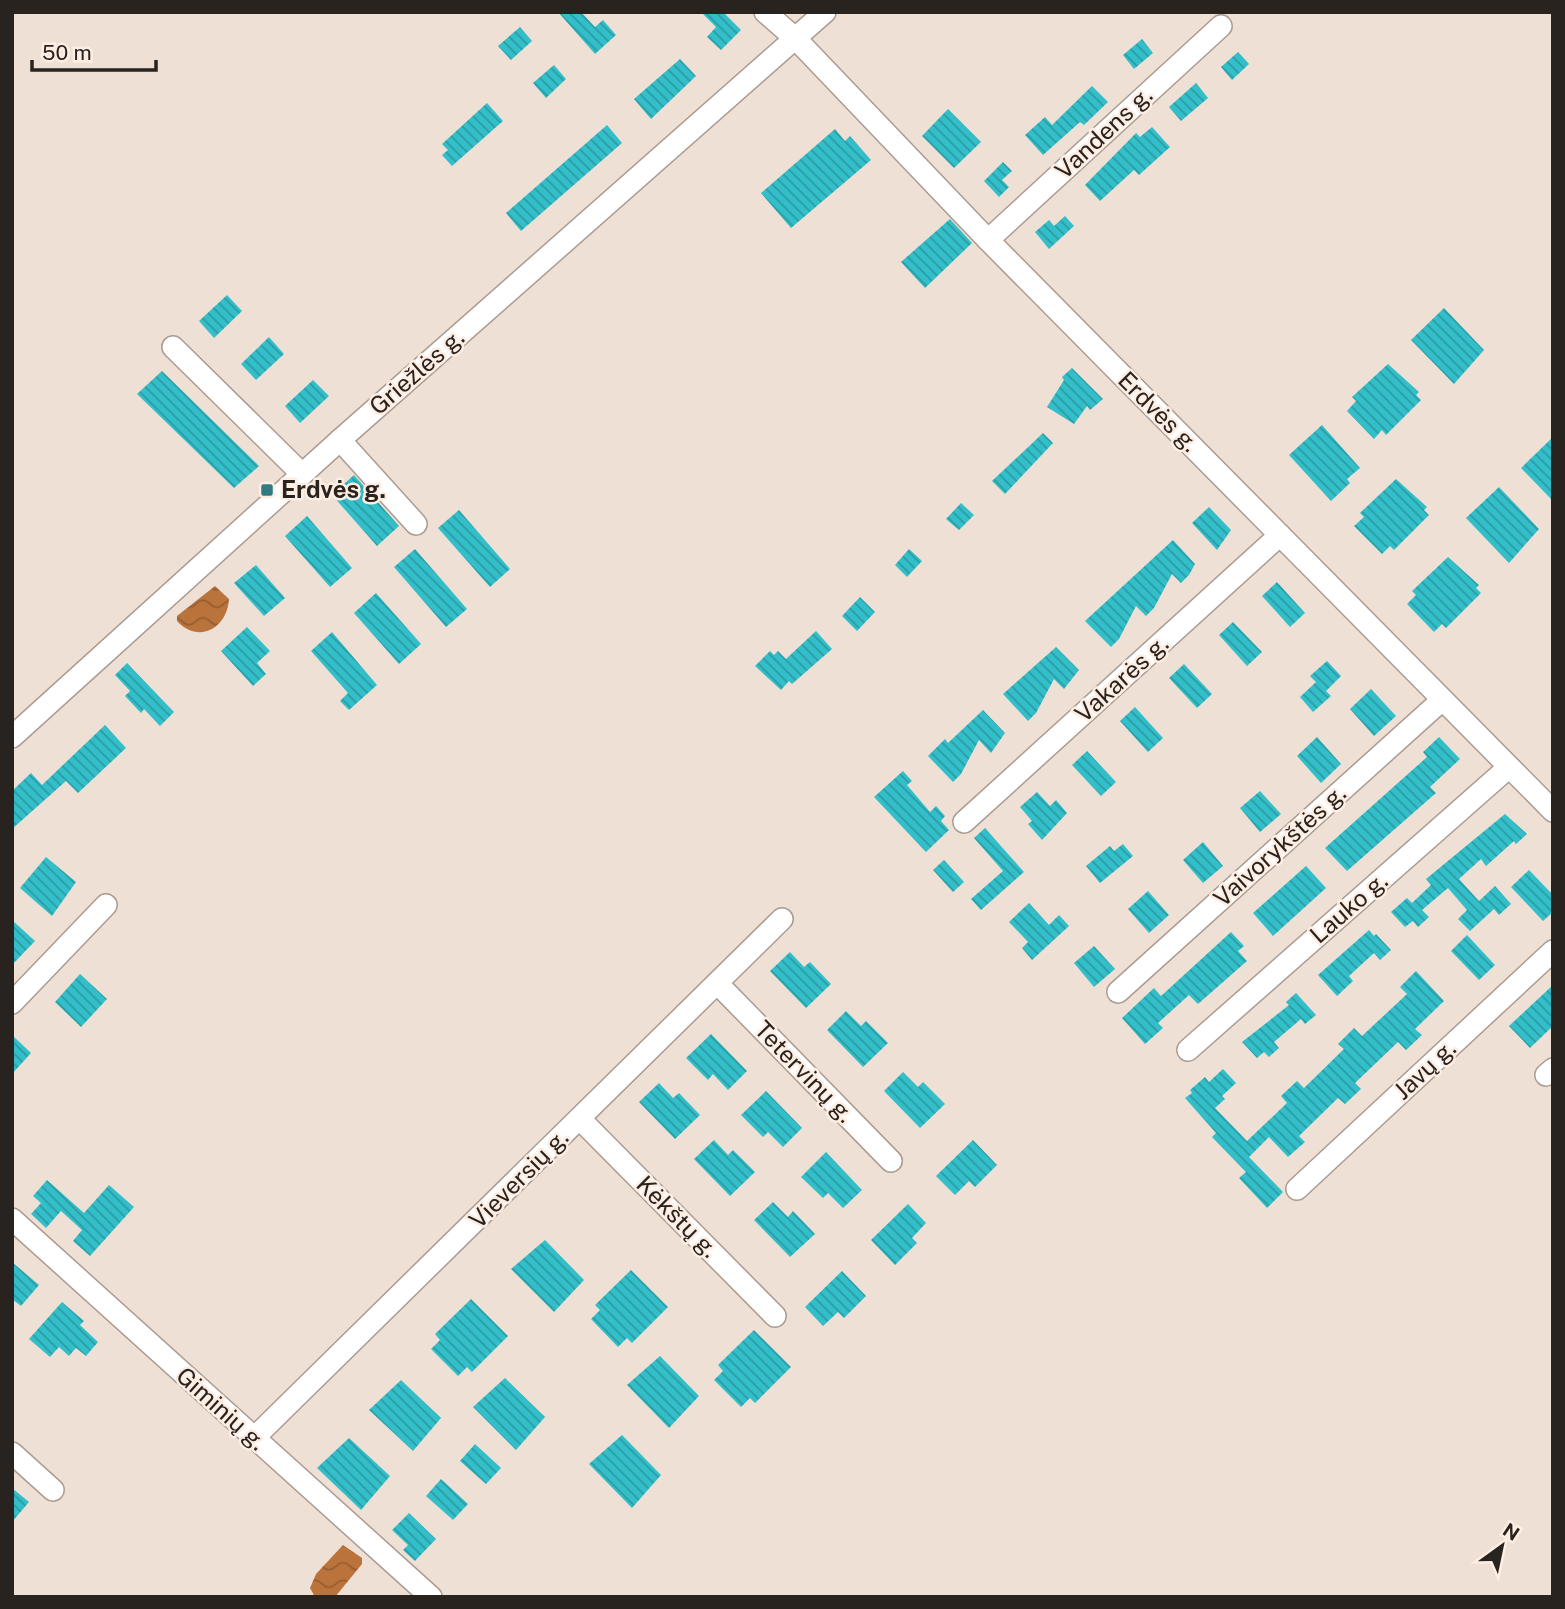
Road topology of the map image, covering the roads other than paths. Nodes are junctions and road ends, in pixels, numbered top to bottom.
1 (765, 12) edge
2 (825, 12) edge
3 (1221, 26) dead end
4 (796, 39) junction
5 (988, 240) junction
6 (173, 347) dead end
7 (340, 440) junction
8 (302, 474) junction
9 (416, 524) dead end
10 (1280, 535) junction
11 (1442, 700) junction
12 (12, 737) edge
13 (1509, 767) junction
14 (1553, 811) edge
15 (964, 822) dead end
16 (106, 905) dead end
17 (782, 919) dead end
18 (1553, 951) edge
19 (717, 983) junction
20 (1118, 992) dead end
21 (12, 1003) edge
22 (1188, 1050) dead end
23 (579, 1119) junction
24 (891, 1161) dead end
25 (1297, 1189) dead end
26 (12, 1219) edge
27 (775, 1316) dead end
28 (254, 1438) junction
29 (12, 1453) edge
30 (54, 1490) dead end
31 (431, 1597) edge

1 - 4 street, Erdvės g.
2 - 4 street, Griežlės g.
3 - 5 street, Vandens g.
4 - 5 street, Erdvės g.
4 - 7 street, Griežlės g.
5 - 10 street, Erdvės g.
6 - 8 street
7 - 8 street, Griežlės g.
7 - 9 street
8 - 12 street, Griežlės g.
10 - 11 street, Erdvės g.
10 - 15 street, Vakarės g.
11 - 13 street, Erdvės g.
11 - 20 street, Vaivorykštės g.
13 - 14 street, Erdvės g.
13 - 22 street, Lauko g.
16 - 21 street
17 - 19 street, Vieversių g.
18 - 25 street, Javų g.
19 - 23 street, Vieversių g.
19 - 24 street, Tetervinų g.
23 - 27 street, Kėkštų g.
23 - 28 street, Vieversių g.
26 - 28 street, Giminių g.
28 - 31 street, Giminių g.
29 - 30 street

